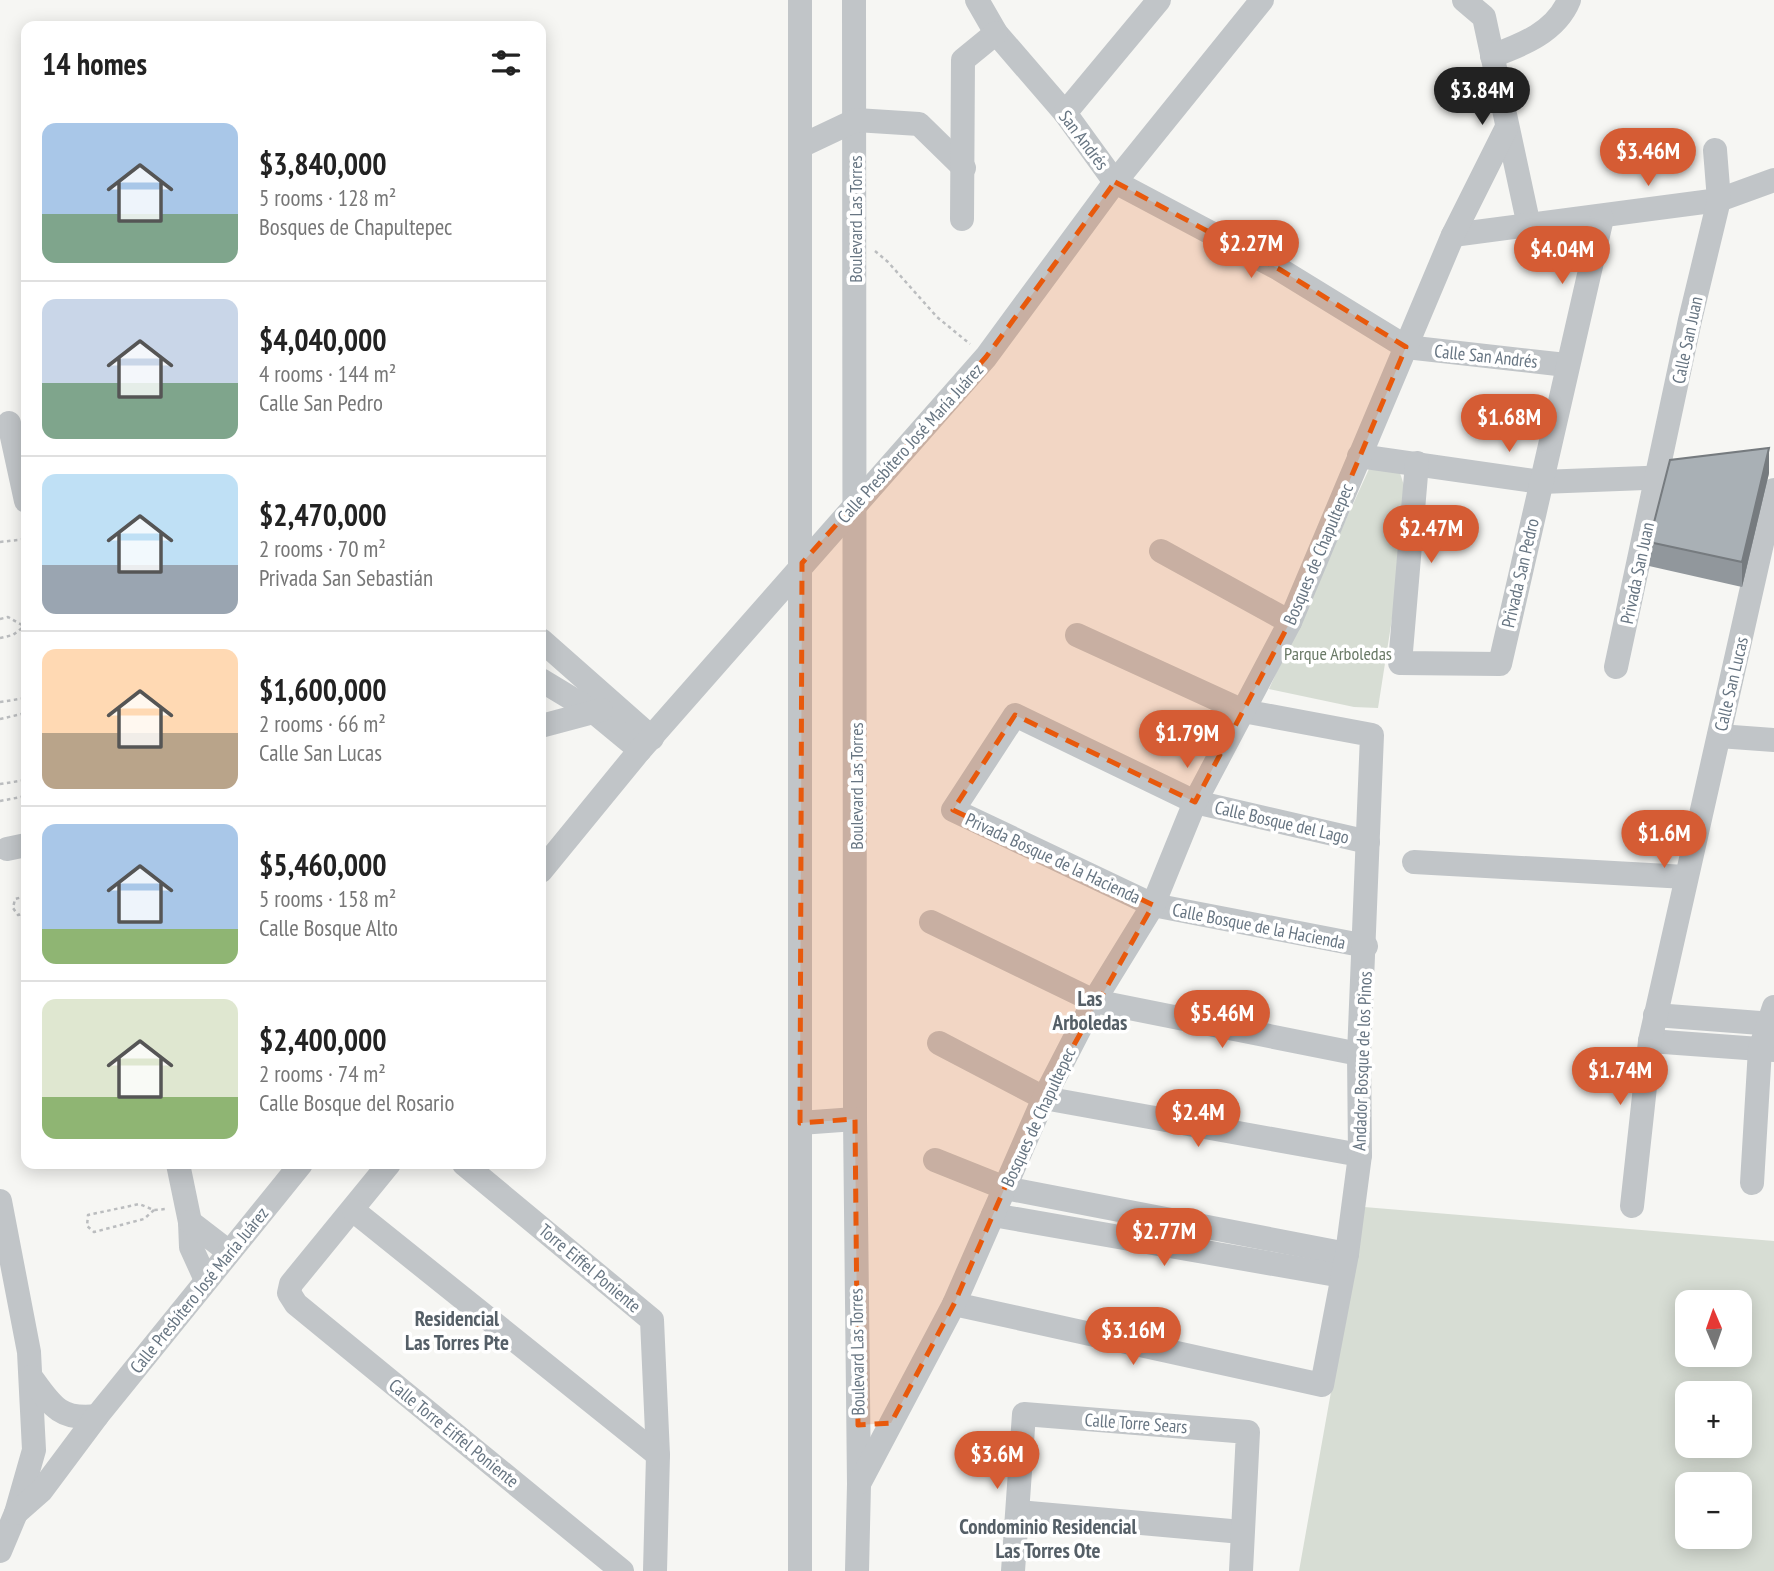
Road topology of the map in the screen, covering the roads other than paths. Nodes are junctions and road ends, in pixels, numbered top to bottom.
1 (800, 0) edge
2 (854, 0) edge
3 (977, 0) edge
4 (1158, 0) edge
5 (1262, 0) edge
6 (1464, 0) edge
7 (1569, 0) edge
8 (996, 33) junction
9 (1492, 56) junction
10 (1065, 113) junction
11 (1506, 129) junction
12 (827, 134) junction
13 (1716, 150) dead end
14 (964, 168) junction
15 (1774, 180) edge
16 (1115, 182) junction
17 (1719, 200) junction
18 (1602, 218) junction
19 (962, 219) dead end
20 (1529, 226) junction
21 (1453, 234) junction
22 (1406, 347) junction
23 (1566, 365) junction
24 (9, 423) dead end
25 (1359, 456) junction
26 (1418, 463) junction
27 (1696, 471) edge
28 (21, 478) edge
29 (1658, 480) junction
30 (1541, 482) junction
31 (1774, 490) edge
32 (856, 505) junction
33 (818, 546) junction
34 (1161, 551) dead end
35 (1290, 622) junction
36 (1077, 635) dead end
37 (546, 645) edge
38 (1616, 667) dead end
39 (546, 682) edge
40 (605, 708) junction
41 (1243, 711) junction
42 (546, 725) edge
43 (1720, 736) junction
44 (1774, 740) edge
45 (646, 744) junction
46 (1195, 802) junction
47 (953, 810) joint
48 (1368, 842) junction
49 (1414, 862) dead end
50 (546, 865) edge
51 (1686, 877) junction
52 (1153, 905) junction
53 (931, 922) dead end
54 (1366, 946) junction
55 (1094, 1001) junction
56 (1655, 1015) junction
57 (1773, 1019) edge
58 (1650, 1041) junction
59 (939, 1044) dead end
60 (1767, 1049) edge
61 (1359, 1054) junction
62 (1044, 1098) junction
63 (855, 1119) junction
64 (800, 1123) junction
65 (1360, 1155) junction
66 (935, 1160) dead end
67 (178, 1169) edge
68 (297, 1169) edge
69 (385, 1169) edge
70 (470, 1169) edge
71 (1752, 1183) dead end
72 (1005, 1188) junction
73 (0, 1201) edge
74 (1632, 1206) dead end
75 (354, 1211) junction
76 (188, 1215) junction
77 (993, 1215) junction
78 (229, 1252) junction
79 (1345, 1265) junction
80 (206, 1280) junction
81 (954, 1304) junction
82 (30, 1377) junction
83 (97, 1416) junction
84 (891, 1423) junction
85 (858, 1425) junction
86 (658, 1455) junction
87 (859, 1484) junction
88 (1018, 1512) junction
89 (16, 1514) junction
90 (1242, 1532) junction
91 (0, 1551) edge
92 (622, 1571) edge
93 (654, 1571) edge
94 (800, 1571) edge
95 (857, 1571) edge
96 (1013, 1571) edge
97 (1241, 1571) edge

1 - 12 street, Boulevard Las Torres
2 - 12 street, Boulevard Las Torres
3 - 8 street, San Andrés
4 - 10 street
5 - 16 street, Calle Presbítero José María Juárez
6 - 9 street
7 - 9 street
8 - 10 street, San Andrés
8 - 14 street
9 - 11 street
10 - 16 street, San Andrés
11 - 20 street
11 - 21 street, Bosques de Chapultepec
12 - 14 street
12 - 32 street, Boulevard Las Torres
12 - 33 street, Boulevard Las Torres
13 - 17 street
14 - 19 street
15 - 17 street
16 - 22 street, San Andrés
16 - 32 street, Calle Presbítero José María Juárez
17 - 18 street
17 - 29 street, Calle San Juan
18 - 20 street
18 - 23 street, Privada San Pedro
20 - 21 street
21 - 22 street, Bosques de Chapultepec
22 - 23 street, Calle San Andrés
22 - 25 street, Bosques de Chapultepec
23 - 30 street, Privada San Pedro
24 - 28 street
25 - 26 street
25 - 35 street, Bosques de Chapultepec
26 - 30 street
26 - 30 street, Privada San Pedro
27 - 29 street
29 - 30 street
29 - 38 street, Privada San Juan
31 - 43 street, Calle San Lucas
32 - 33 street, Calle Presbítero José María Juárez
32 - 63 street, Boulevard Las Torres
33 - 45 street, Calle Presbítero José María Juárez
33 - 64 street, Boulevard Las Torres
34 - 35 street
35 - 41 street, Bosques de Chapultepec
36 - 41 street
37 - 40 street
39 - 40 street
40 - 42 street
40 - 45 street
41 - 46 street, Bosques de Chapultepec
41 - 48 street, Andador Bosque de los Pinos
43 - 44 street
43 - 51 street, Calle San Lucas
45 - 50 street, Calle Presbítero José María Juárez
46 - 47 street, Calle Bosque del Lago
46 - 48 street, Calle Bosque del Lago
46 - 52 street, Bosques de Chapultepec
47 - 52 street, Privada Bosque de la Hacienda
48 - 54 street, Andador Bosque de los Pinos
49 - 51 street
51 - 56 street, Calle San Lucas
52 - 54 street, Calle Bosque de la Hacienda
52 - 55 street, Bosques de Chapultepec
53 - 55 street
54 - 61 street, Andador Bosque de los Pinos
55 - 61 street
55 - 62 street, Bosques de Chapultepec
56 - 57 street
56 - 58 street, Calle San Lucas
57 - 60 street
58 - 60 street
58 - 74 street, Calle San Lucas
59 - 62 street
60 - 71 street
61 - 65 street, Andador Bosque de los Pinos
62 - 65 street
62 - 72 street, Bosques de Chapultepec
63 - 64 street
63 - 85 street, Boulevard Las Torres
64 - 94 street, Boulevard Las Torres
65 - 79 street, Andador Bosque de los Pinos
66 - 72 street
67 - 76 street
68 - 78 street, Calle Presbítero José María Juárez
69 - 75 street
70 - 86 street, Torre Eiffel Poniente
72 - 77 street, Bosques de Chapultepec
72 - 79 street
73 - 82 street
75 - 86 street
75 - 92 street, Calle Torre Eiffel Poniente
76 - 78 street
76 - 80 street
77 - 79 street
77 - 81 street, Bosques de Chapultepec
78 - 80 street, Calle Presbítero José María Juárez
79 - 81 street, Andador Bosque de los Pinos
80 - 83 street, Calle Presbítero José María Juárez
81 - 84 street, Bosques de Chapultepec
82 - 83 street
82 - 89 street
83 - 89 street, Calle Presbítero José María Juárez
84 - 85 street
84 - 87 street, Bosques de Chapultepec
85 - 87 street, Boulevard Las Torres
86 - 93 street, Torre Eiffel Poniente
87 - 95 street, Boulevard Las Torres
88 - 90 street
88 - 90 street, Calle Torre Sears
88 - 96 street
89 - 91 street
90 - 97 street

